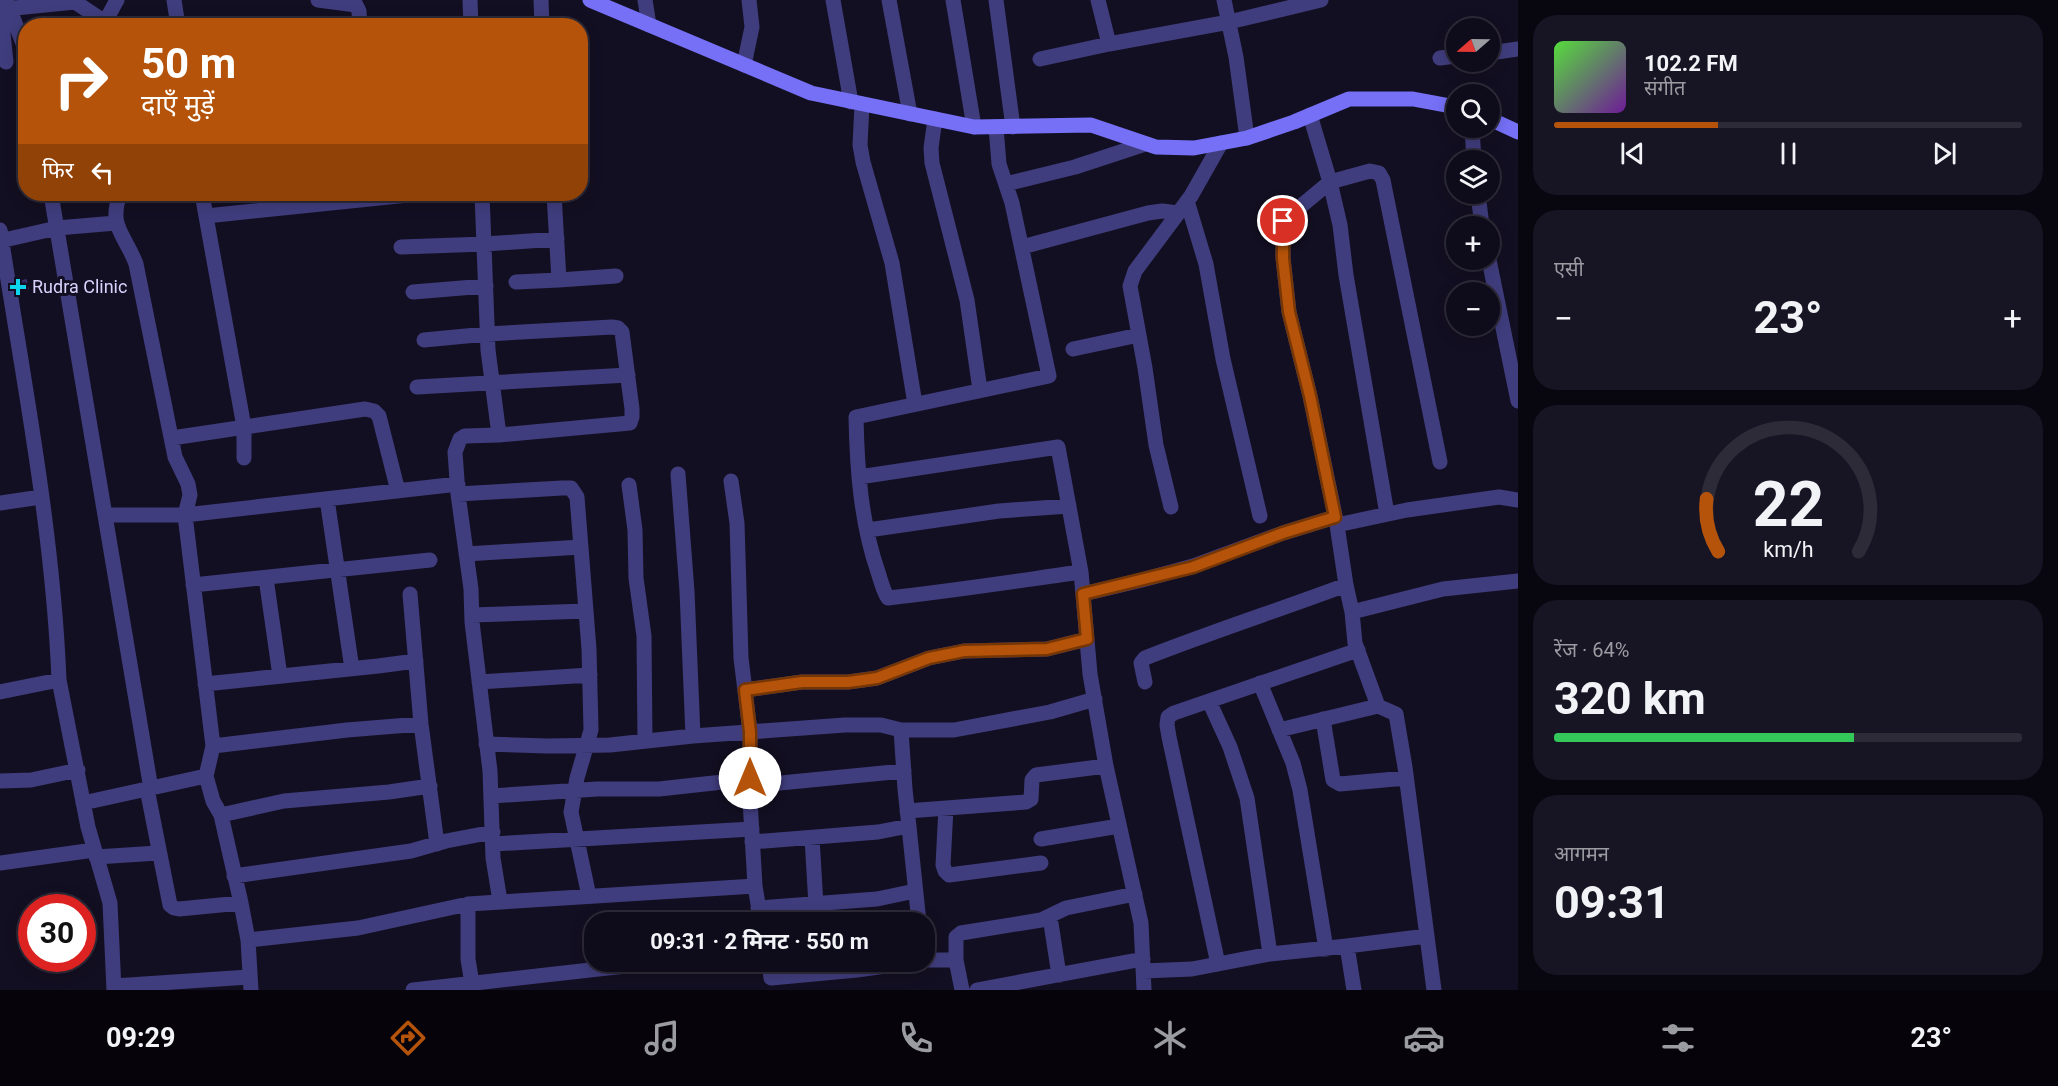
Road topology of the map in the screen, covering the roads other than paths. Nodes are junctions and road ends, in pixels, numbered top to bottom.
1 (117, 0) edge
2 (174, 0) edge
3 (318, 0) edge
4 (470, 0) edge
5 (541, 0) edge
6 (590, 0) edge
7 (645, 0) edge
8 (749, 0) edge
9 (833, 0) edge
10 (890, 0) edge
11 (953, 0) edge
12 (996, 0) edge
13 (1098, 0) edge
14 (1224, 0) edge
15 (1321, 0) edge
16 (75, 1) edge
17 (8, 5) edge
18 (97, 18) edge
19 (108, 18) edge
20 (177, 18) edge
21 (359, 18) edge
22 (471, 18) edge
23 (542, 18) edge
24 (1229, 22) junction
25 (649, 25) junction
26 (18, 31) edge
27 (1109, 44) junction
28 (1518, 49) edge
29 (1500, 52) edge
30 (18, 55) edge
31 (1446, 57) edge
32 (1040, 58) dead end
33 (1440, 58) dead end
34 (744, 65) junction
35 (3, 67) edge
36 (857, 103) junction
37 (1446, 105) edge
38 (909, 114) junction
39 (1310, 115) junction
40 (935, 119) junction
41 (1500, 124) edge
42 (974, 127) junction
43 (996, 127) junction
44 (1013, 127) junction
45 (1518, 132) edge
46 (1247, 138) junction
47 (1221, 143) junction
48 (1145, 144) junction
49 (1330, 182) junction
50 (1006, 184) junction
51 (52, 201) edge
52 (117, 201) edge
53 (203, 201) edge
54 (351, 201) edge
55 (482, 201) edge
56 (554, 201) edge
57 (1183, 207) junction
58 (206, 216) junction
59 (116, 223) junction
60 (57, 228) junction
61 (1, 237) edge
62 (557, 239) junction
63 (485, 244) junction
64 (401, 247) dead end
65 (1022, 247) junction
66 (1491, 270) edge
67 (616, 276) dead end
68 (559, 280) junction
69 (516, 282) dead end
70 (486, 286) junction
71 (413, 292) dead end
72 (487, 334) junction
73 (1139, 335) junction
74 (424, 340) dead end
75 (1073, 349) dead end
76 (628, 375) junction
77 (493, 384) junction
78 (417, 387) dead end
79 (980, 390) junction
80 (1518, 401) edge
81 (915, 404) junction
82 (244, 427) junction
83 (499, 435) junction
84 (172, 438) junction
85 (244, 458) dead end
86 (1440, 462) dead end
87 (678, 474) dead end
88 (859, 477) junction
89 (731, 481) dead end
90 (629, 485) dead end
91 (458, 489) junction
92 (398, 491) junction
93 (41, 497) junction
94 (327, 499) junction
95 (1518, 500) edge
96 (0, 503) edge
97 (1070, 506) junction
98 (1171, 507) dead end
99 (1387, 514) junction
100 (105, 515) junction
101 (184, 515) junction
102 (1260, 516) dead end
103 (1336, 521) junction
104 (868, 530) junction
105 (581, 547) junction
106 (466, 554) junction
107 (430, 560) dead end
108 (338, 571) junction
109 (1081, 572) junction
110 (266, 578) junction
111 (1518, 581) edge
112 (193, 585) junction
113 (1346, 585) junction
114 (410, 594) dead end
115 (1083, 594) junction
116 (586, 611) junction
117 (1352, 612) junction
118 (472, 615) junction
119 (1087, 639) junction
120 (1358, 650) junction
121 (417, 661) junction
122 (352, 669) junction
123 (590, 675) junction
124 (280, 676) junction
125 (59, 680) junction
126 (479, 682) junction
127 (1145, 682) dead end
128 (1260, 683) junction
129 (205, 684) junction
130 (745, 690) junction
131 (0, 692) edge
132 (1095, 699) junction
133 (1209, 701) junction
134 (1378, 706) junction
135 (1323, 719) junction
136 (421, 724) junction
137 (901, 730) junction
138 (1279, 730) junction
139 (750, 732) junction
140 (693, 736) junction
141 (645, 741) junction
142 (486, 744) junction
143 (586, 745) junction
144 (213, 746) junction
145 (1106, 766) junction
146 (78, 770) junction
147 (904, 771) junction
148 (206, 776) junction
149 (1406, 778) junction
150 (0, 781) edge
151 (750, 782) junction
152 (430, 786) junction
153 (149, 789) junction
154 (574, 791) junction
155 (491, 796) junction
156 (83, 803) junction
157 (945, 808) junction
158 (220, 815) junction
159 (908, 818) junction
160 (1119, 826) junction
161 (752, 836) junction
162 (493, 838) junction
163 (576, 838) junction
164 (812, 838) junction
165 (1041, 839) dead end
166 (437, 844) junction
167 (95, 853) junction
168 (158, 853) junction
169 (0, 863) edge
170 (1041, 863) dead end
171 (234, 876) junction
172 (755, 886) junction
173 (915, 891) junction
174 (1135, 894) junction
175 (589, 896) junction
176 (500, 901) junction
177 (241, 903) junction
178 (468, 904) junction
179 (816, 905) junction
180 (759, 912) edge
181 (776, 912) edge
182 (918, 912) edge
183 (1050, 917) junction
184 (1427, 936) junction
185 (248, 940) junction
186 (1347, 946) junction
187 (1326, 949) junction
188 (1270, 954) junction
189 (935, 960) edge
190 (956, 960) junction
191 (1218, 964) junction
192 (1143, 965) junction
193 (586, 972) edge
194 (821, 972) edge
195 (1059, 975) junction
196 (250, 983) edge
197 (771, 984) edge
198 (472, 987) edge
199 (114, 988) edge
200 (413, 990) edge
201 (962, 990) edge
202 (976, 990) edge
203 (1144, 990) edge
204 (1354, 990) edge
205 (1434, 990) edge

1 - 19 street
2 - 20 street
3 - 21 street
4 - 22 street
5 - 23 street
6 - 25 street
7 - 25 street
8 - 34 street
9 - 36 street
10 - 38 street
11 - 42 street
12 - 44 street
13 - 27 street
14 - 24 street
15 - 24 street
16 - 17 street
16 - 18 street
17 - 26 street
17 - 35 street
24 - 27 street
24 - 46 street
25 - 34 street
27 - 32 street
28 - 29 street
30 - 35 street
31 - 33 street
34 - 36 street
36 - 38 street
36 - 81 street
37 - 39 street
38 - 40 street
39 - 46 street
39 - 49 street
40 - 42 street
40 - 79 street
41 - 45 street
42 - 43 street
43 - 44 street
43 - 50 street
44 - 48 street
46 - 47 street
47 - 48 street
47 - 57 street
48 - 50 street
49 - 86 street
49 - 99 street
49 - 103 street
50 - 65 street
51 - 60 street
52 - 59 street
53 - 58 street
54 - 58 street
55 - 63 street
56 - 62 street
57 - 65 street
57 - 73 street
57 - 102 street
58 - 82 street
59 - 60 street
59 - 84 street
60 - 61 street
60 - 100 street
61 - 93 street
62 - 63 street
62 - 68 street
63 - 64 street
63 - 70 street
65 - 79 street
66 - 80 street
67 - 68 street
68 - 69 street
70 - 71 street
70 - 72 street
72 - 74 street
72 - 76 street
72 - 77 street
73 - 75 street
73 - 98 street
76 - 77 street
76 - 83 street
77 - 78 street
77 - 83 street
79 - 81 street
81 - 88 street
82 - 84 street
82 - 85 street
82 - 92 street
83 - 91 street
84 - 101 street
87 - 140 street
88 - 97 street
88 - 104 street
89 - 130 street
90 - 141 street
91 - 92 street
91 - 105 street
91 - 106 street
92 - 94 street
93 - 96 street
93 - 125 street
94 - 101 street
94 - 108 street
95 - 99 street
97 - 104 street
97 - 109 street
99 - 103 street
100 - 101 street
100 - 153 street
101 - 112 street
103 - 113 street
103 - 115 street
104 - 109 street
105 - 106 street
105 - 116 street
106 - 118 street
107 - 108 street
108 - 110 street
108 - 122 street
109 - 115 street
110 - 112 street
110 - 124 street
111 - 117 street
112 - 129 street
113 - 117 street
113 - 127 street
114 - 121 street
115 - 119 street
116 - 118 street
116 - 123 street
117 - 120 street
118 - 126 street
119 - 130 street
119 - 132 street
120 - 128 street
120 - 134 street
121 - 122 street
121 - 136 street
122 - 124 street
123 - 126 street
123 - 143 street
124 - 129 street
125 - 131 street
125 - 146 street
126 - 142 street
128 - 133 street
128 - 138 street
129 - 144 street
130 - 139 street
132 - 137 street
132 - 145 street
133 - 188 street
133 - 191 street
134 - 135 street
134 - 149 street
135 - 138 street
135 - 149 street
136 - 144 street
136 - 152 street
137 - 139 street
137 - 147 street
138 - 187 street
139 - 140 street
139 - 151 street
140 - 141 street
141 - 143 street
142 - 143 street
142 - 155 street
143 - 154 street
144 - 148 street
145 - 157 street
145 - 160 street
146 - 150 street
146 - 156 street
147 - 151 street
147 - 159 street
148 - 153 street
148 - 158 street
149 - 184 street
151 - 154 street
151 - 161 street
152 - 158 street
152 - 166 street
153 - 156 street
153 - 168 street
154 - 155 street
154 - 163 street
155 - 162 street
156 - 167 street
157 - 159 street
157 - 170 street
158 - 171 street
159 - 164 street
159 - 173 street
160 - 165 street
160 - 174 street
161 - 163 street
161 - 164 street
161 - 172 street
162 - 163 street
162 - 166 street
162 - 176 street
163 - 175 street
164 - 179 street
166 - 171 street
167 - 168 street
167 - 169 street
167 - 199 street
168 - 177 street
171 - 177 street
172 - 175 street
172 - 180 street
173 - 179 street
173 - 182 street
174 - 183 street
174 - 192 street
175 - 176 street
176 - 178 street
177 - 185 street
178 - 185 street
178 - 198 street
179 - 181 street
183 - 190 street
183 - 195 street
184 - 186 street
184 - 205 street
185 - 196 street
186 - 187 street
186 - 204 street
187 - 188 street
188 - 191 street
189 - 190 street
190 - 201 street
191 - 192 street
192 - 195 street
192 - 203 street
193 - 198 street
194 - 197 street
195 - 202 street
196 - 199 street
198 - 200 street

